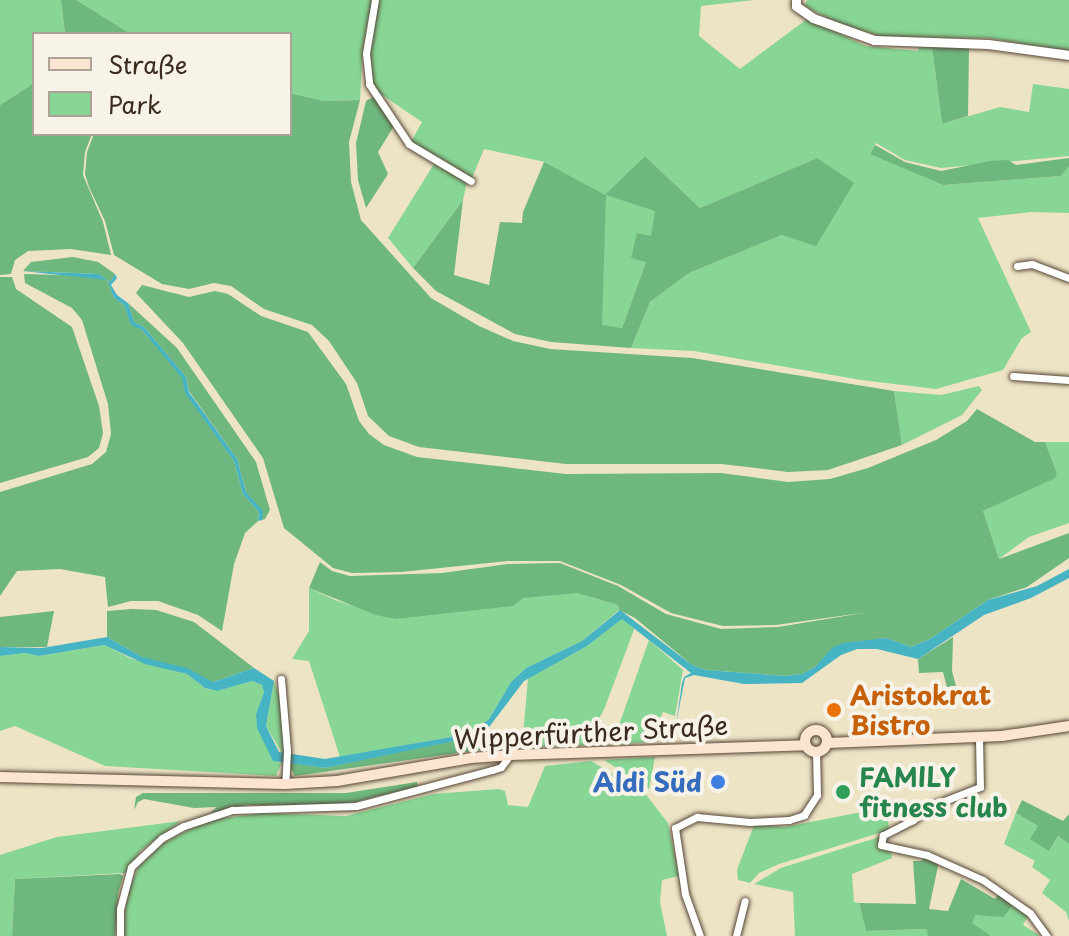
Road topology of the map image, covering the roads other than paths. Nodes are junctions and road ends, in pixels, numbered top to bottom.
1 (375, 0) edge
2 (797, 5) edge
3 (1069, 55) edge
4 (471, 181) dead end
5 (1017, 266) dead end
6 (1069, 278) edge
7 (1013, 376) dead end
8 (1069, 380) edge
9 (281, 679) dead end
10 (1069, 726) edge
11 (979, 737) junction
12 (827, 743) junction
13 (805, 745) junction
14 (816, 752) junction
15 (510, 755) junction
16 (0, 777) edge
17 (285, 784) junction
18 (745, 901) dead end
19 (120, 936) edge
20 (700, 936) edge
21 (736, 936) edge
22 (1047, 936) edge

1 - 4 street
2 - 3 street
5 - 6 street
7 - 8 street
9 - 17 street
10 - 11 main road
11 - 12 main road
11 - 22 street
12 - 13 main road
12 - 14 main road
13 - 14 main road
13 - 15 main road, Wipperfürther Straße
14 - 20 street
15 - 17 main road, Wipperfürther Straße
15 - 19 street
16 - 17 main road, Wipperfürther Straße
18 - 21 street

